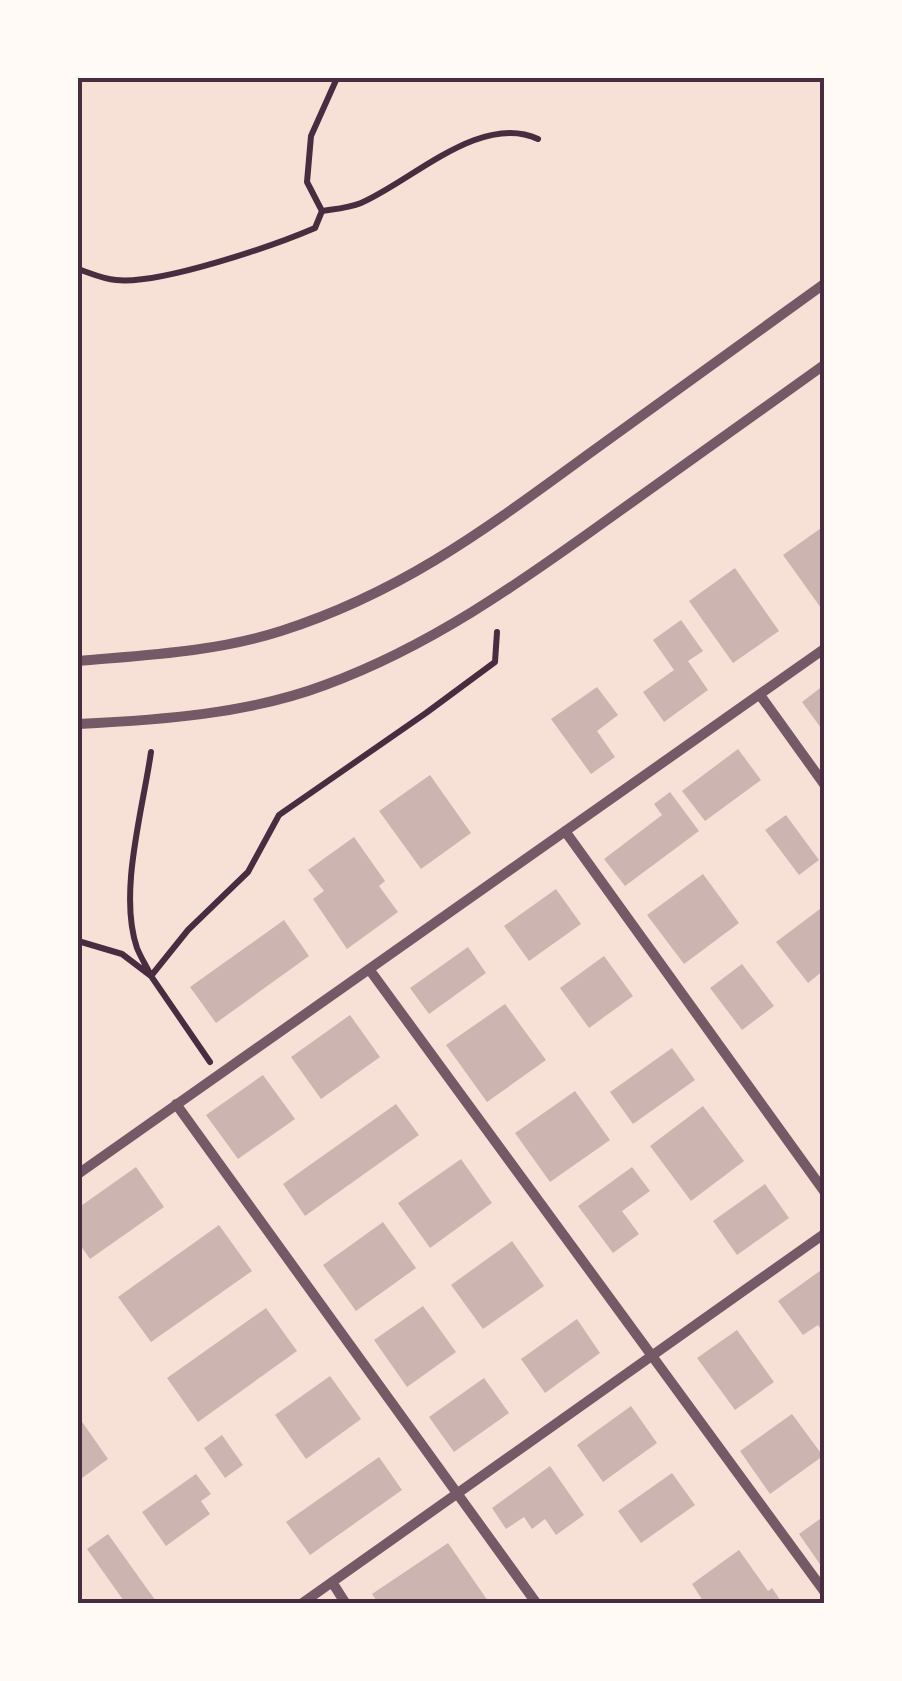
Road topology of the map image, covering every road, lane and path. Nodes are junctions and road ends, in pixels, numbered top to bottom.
1 (337, 78) edge
2 (538, 139) dead end
3 (322, 211) junction
4 (78, 270) edge
5 (824, 284) edge
6 (824, 365) edge
7 (497, 632) dead end
8 (824, 649) edge
9 (78, 661) edge
10 (760, 695) junction
11 (78, 724) edge
12 (151, 752) dead end
13 (824, 784) edge
14 (564, 832) junction
15 (78, 942) edge
16 (369, 969) junction
17 (152, 976) junction
18 (219, 1075) junction
19 (176, 1104) junction
20 (78, 1174) edge
21 (824, 1190) edge
22 (824, 1234) edge
23 (650, 1356) junction
24 (458, 1492) junction
25 (332, 1582) junction
26 (824, 1590) edge
27 (302, 1604) edge
28 (346, 1604) edge
29 (537, 1604) edge

1 - 3 path
2 - 3 path
3 - 4 path
5 - 9 street
6 - 11 street
7 - 17 path
8 - 10 street
10 - 13 street
10 - 14 street
12 - 17 path
14 - 16 street
14 - 21 street
15 - 17 path
16 - 18 street
16 - 23 street
17 - 18 path
18 - 19 street
19 - 20 street
19 - 24 street
22 - 23 street
23 - 24 street
23 - 26 street
24 - 25 street
24 - 29 street
25 - 27 street
25 - 28 street

